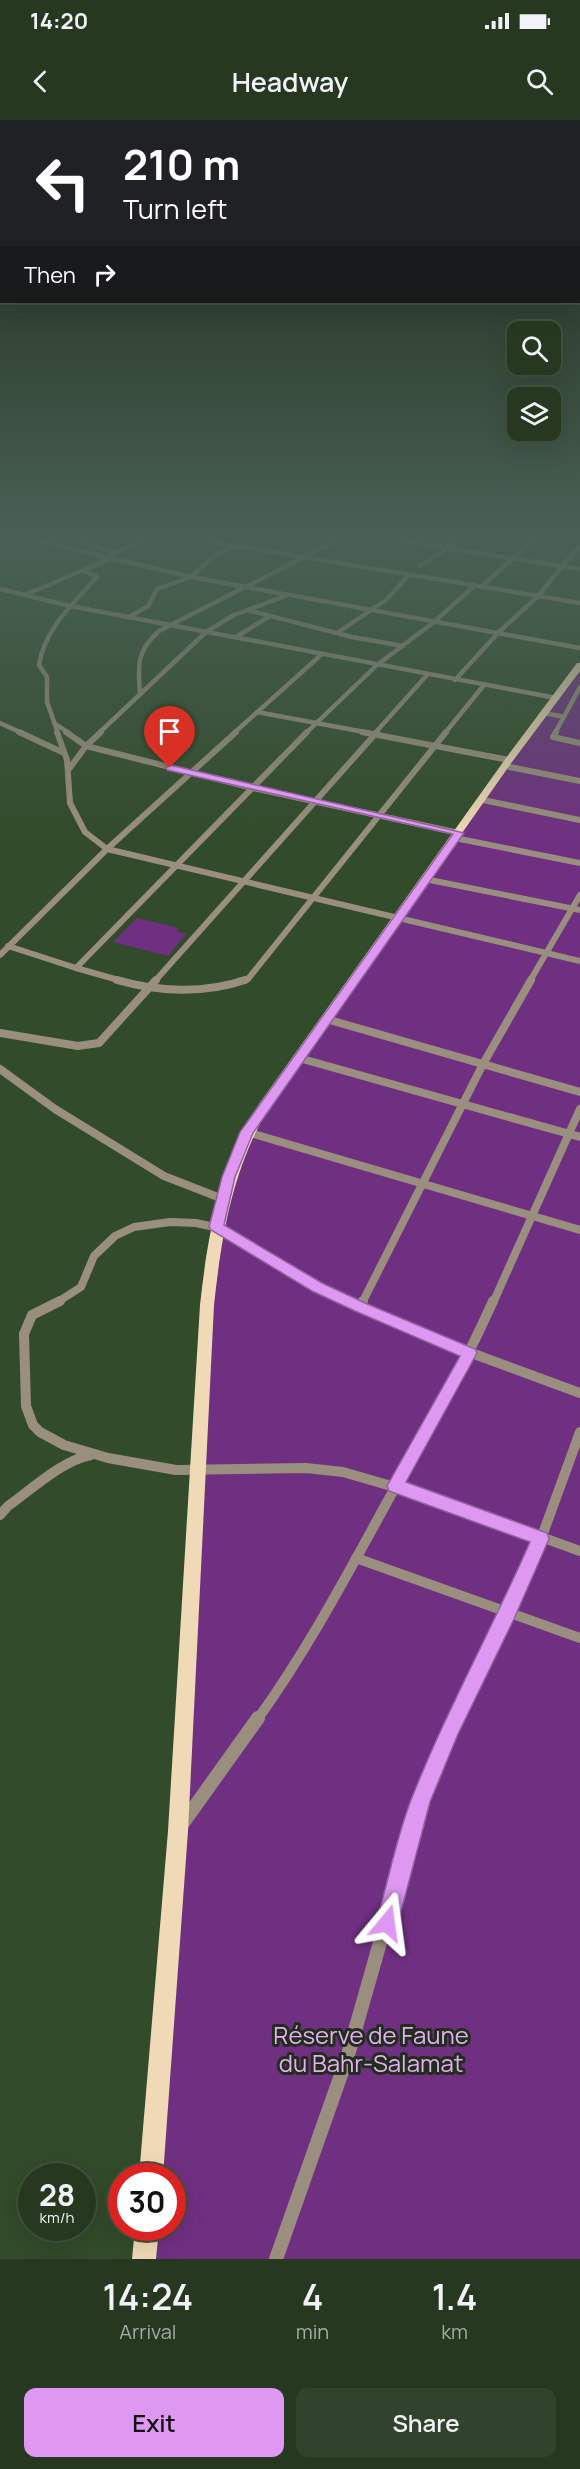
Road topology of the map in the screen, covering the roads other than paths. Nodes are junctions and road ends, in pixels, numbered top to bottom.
1 (46, 641) edge
2 (147, 641) edge
3 (197, 641) edge
4 (251, 641) edge
5 (377, 641) edge
6 (410, 641) edge
7 (491, 641) edge
8 (541, 641) edge
9 (403, 646) junction
10 (580, 648) edge
11 (322, 654) junction
12 (377, 665) junction
13 (427, 675) junction
14 (579, 675) edge
15 (455, 680) junction
16 (484, 685) junction
17 (140, 694) junction
18 (556, 698) junction
19 (578, 698) edge
20 (257, 712) junction
21 (544, 713) junction
22 (564, 717) junction
23 (0, 723) edge
24 (53, 723) junction
25 (316, 723) junction
26 (373, 735) junction
27 (580, 743) edge
28 (86, 746) junction
29 (436, 746) junction
30 (62, 752) junction
31 (507, 763) junction
32 (69, 770) junction
33 (191, 773) junction
34 (580, 782) edge
35 (253, 788) junction
36 (483, 800) junction
37 (315, 802) junction
38 (380, 814) junction
39 (580, 820) edge
40 (457, 835) junction
41 (107, 849) junction
42 (580, 863) edge
43 (177, 866) junction
44 (425, 879) junction
45 (243, 882) junction
46 (580, 895) edge
47 (313, 898) junction
48 (576, 909) edge
49 (399, 916) junction
50 (8, 946) junction
51 (548, 953) junction
52 (0, 955) edge
53 (580, 961) edge
54 (76, 968) junction
55 (150, 988) junction
56 (326, 1019) junction
57 (0, 1033) edge
58 (299, 1058) junction
59 (483, 1064) junction
60 (0, 1069) edge
61 (580, 1092) edge
62 (464, 1102) junction
63 (580, 1109) edge
64 (247, 1132) junction
65 (568, 1133) junction
66 (580, 1137) edge
67 (422, 1183) junction
68 (223, 1199) junction
69 (531, 1216) junction
70 (216, 1227) junction
71 (580, 1230) edge
72 (360, 1307) junction
73 (470, 1353) junction
74 (580, 1393) edge
75 (580, 1432) edge
76 (91, 1455) junction
77 (198, 1472) junction
78 (395, 1486) junction
79 (0, 1515) edge
80 (540, 1539) junction
81 (580, 1551) edge
82 (356, 1558) junction
83 (508, 1613) junction
84 (580, 1638) edge
85 (178, 1831) junction
86 (152, 2163) edge
87 (146, 2241) edge
88 (144, 2259) edge
89 (276, 2259) edge

1 - 24 street
2 - 17 street
3 - 17 street
4 - 11 street
5 - 9 street
6 - 9 street
7 - 15 street
8 - 10 street
9 - 12 street
11 - 12 street
11 - 20 street
12 - 13 street
12 - 25 street
13 - 15 street
13 - 26 street
14 - 18 main road
14 - 19 street
15 - 16 street
16 - 18 street
16 - 29 street
17 - 28 street
18 - 21 main road
19 - 22 street
20 - 25 street
20 - 33 street
21 - 22 street
21 - 31 main road
22 - 27 street
23 - 30 street
24 - 28 street
24 - 30 street
25 - 26 street
25 - 35 street
26 - 29 street
26 - 37 street
28 - 32 street
28 - 33 street
29 - 31 street
29 - 38 street
30 - 32 street
31 - 34 street
31 - 36 main road
32 - 41 street
33 - 35 street
33 - 41 street
35 - 37 street
35 - 43 street
36 - 39 street
36 - 40 main road
37 - 38 street
37 - 45 street
38 - 40 street
38 - 47 street
40 - 42 street
40 - 44 main road
41 - 43 street
41 - 50 street
43 - 45 street
43 - 54 street
44 - 48 street
44 - 49 main road
45 - 47 street
45 - 55 street
46 - 48 street
47 - 49 street
47 - 55 street
48 - 51 street
49 - 51 street
49 - 56 main road
50 - 52 street
50 - 54 street
51 - 53 street
51 - 59 street
54 - 55 street
55 - 57 street
56 - 58 main road
56 - 59 street
58 - 62 street
58 - 64 main road
59 - 61 street
59 - 62 street
60 - 68 street
62 - 65 street
62 - 67 street
63 - 65 street
64 - 67 street
64 - 68 main road
65 - 66 street
65 - 69 street
67 - 69 street
67 - 72 street
68 - 70 main road
69 - 71 street
69 - 73 street
70 - 72 street
70 - 76 street
70 - 77 main road
72 - 73 street
73 - 74 street
73 - 78 street
75 - 80 street
76 - 77 street
76 - 79 street
77 - 78 street
77 - 85 main road
78 - 80 street
78 - 82 street
80 - 81 street
80 - 83 street
82 - 83 street
82 - 85 street
83 - 84 street
83 - 89 street
85 - 86 main road
87 - 88 main road

